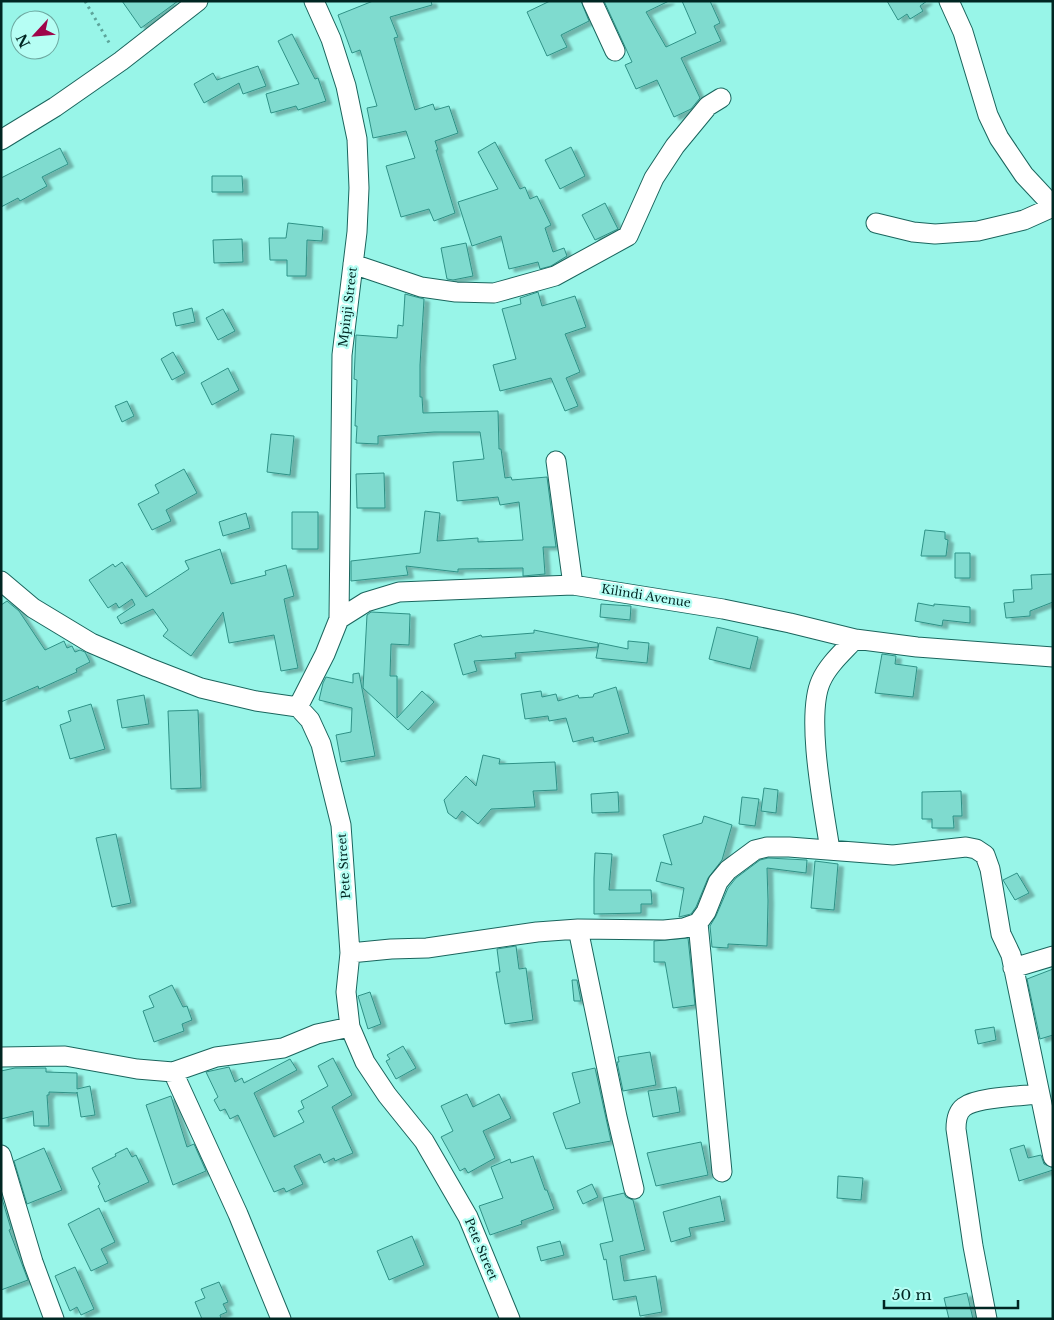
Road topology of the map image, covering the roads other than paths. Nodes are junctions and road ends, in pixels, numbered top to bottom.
1 (198, 1) edge
2 (314, 1) edge
3 (592, 1) edge
4 (949, 1) edge
5 (615, 51) dead end
6 (722, 98) dead end
7 (1, 140) edge
8 (1053, 206) edge
9 (876, 223) dead end
10 (353, 264) junction
11 (556, 461) dead end
12 (1, 582) edge
13 (573, 585) junction
14 (339, 619) junction
15 (854, 640) junction
16 (1053, 657) edge
17 (298, 706) junction
18 (830, 850) junction
19 (698, 924) junction
20 (578, 929) junction
21 (350, 953) junction
22 (1053, 956) edge
23 (1013, 968) junction
24 (350, 1027) junction
25 (1, 1057) edge
26 (173, 1072) junction
27 (1045, 1074) edge
28 (1039, 1094) junction
29 (1, 1155) edge
30 (1053, 1157) edge
31 (722, 1172) dead end
32 (634, 1189) dead end
33 (54, 1319) edge
34 (282, 1319) edge
35 (510, 1319) edge
36 (987, 1319) edge

1 - 7 street
2 - 10 street, Mpinji Street
3 - 5 street
4 - 8 street
6 - 10 street
8 - 9 street
10 - 14 street, Mpinji Street
11 - 13 street
12 - 17 street
13 - 14 street, Kilindi Avenue
13 - 15 street, Kilindi Avenue
14 - 17 street
15 - 16 street, Kilindi Avenue
15 - 18 street
17 - 21 street, Pete Street
18 - 19 street
18 - 23 street
19 - 20 street
19 - 31 street
20 - 21 street
20 - 32 street
21 - 24 street, Pete Street
22 - 23 street
23 - 27 street
24 - 26 street
24 - 35 street, Pete Street
25 - 26 street
26 - 34 street
27 - 28 street
28 - 30 street
28 - 36 street
29 - 33 street

